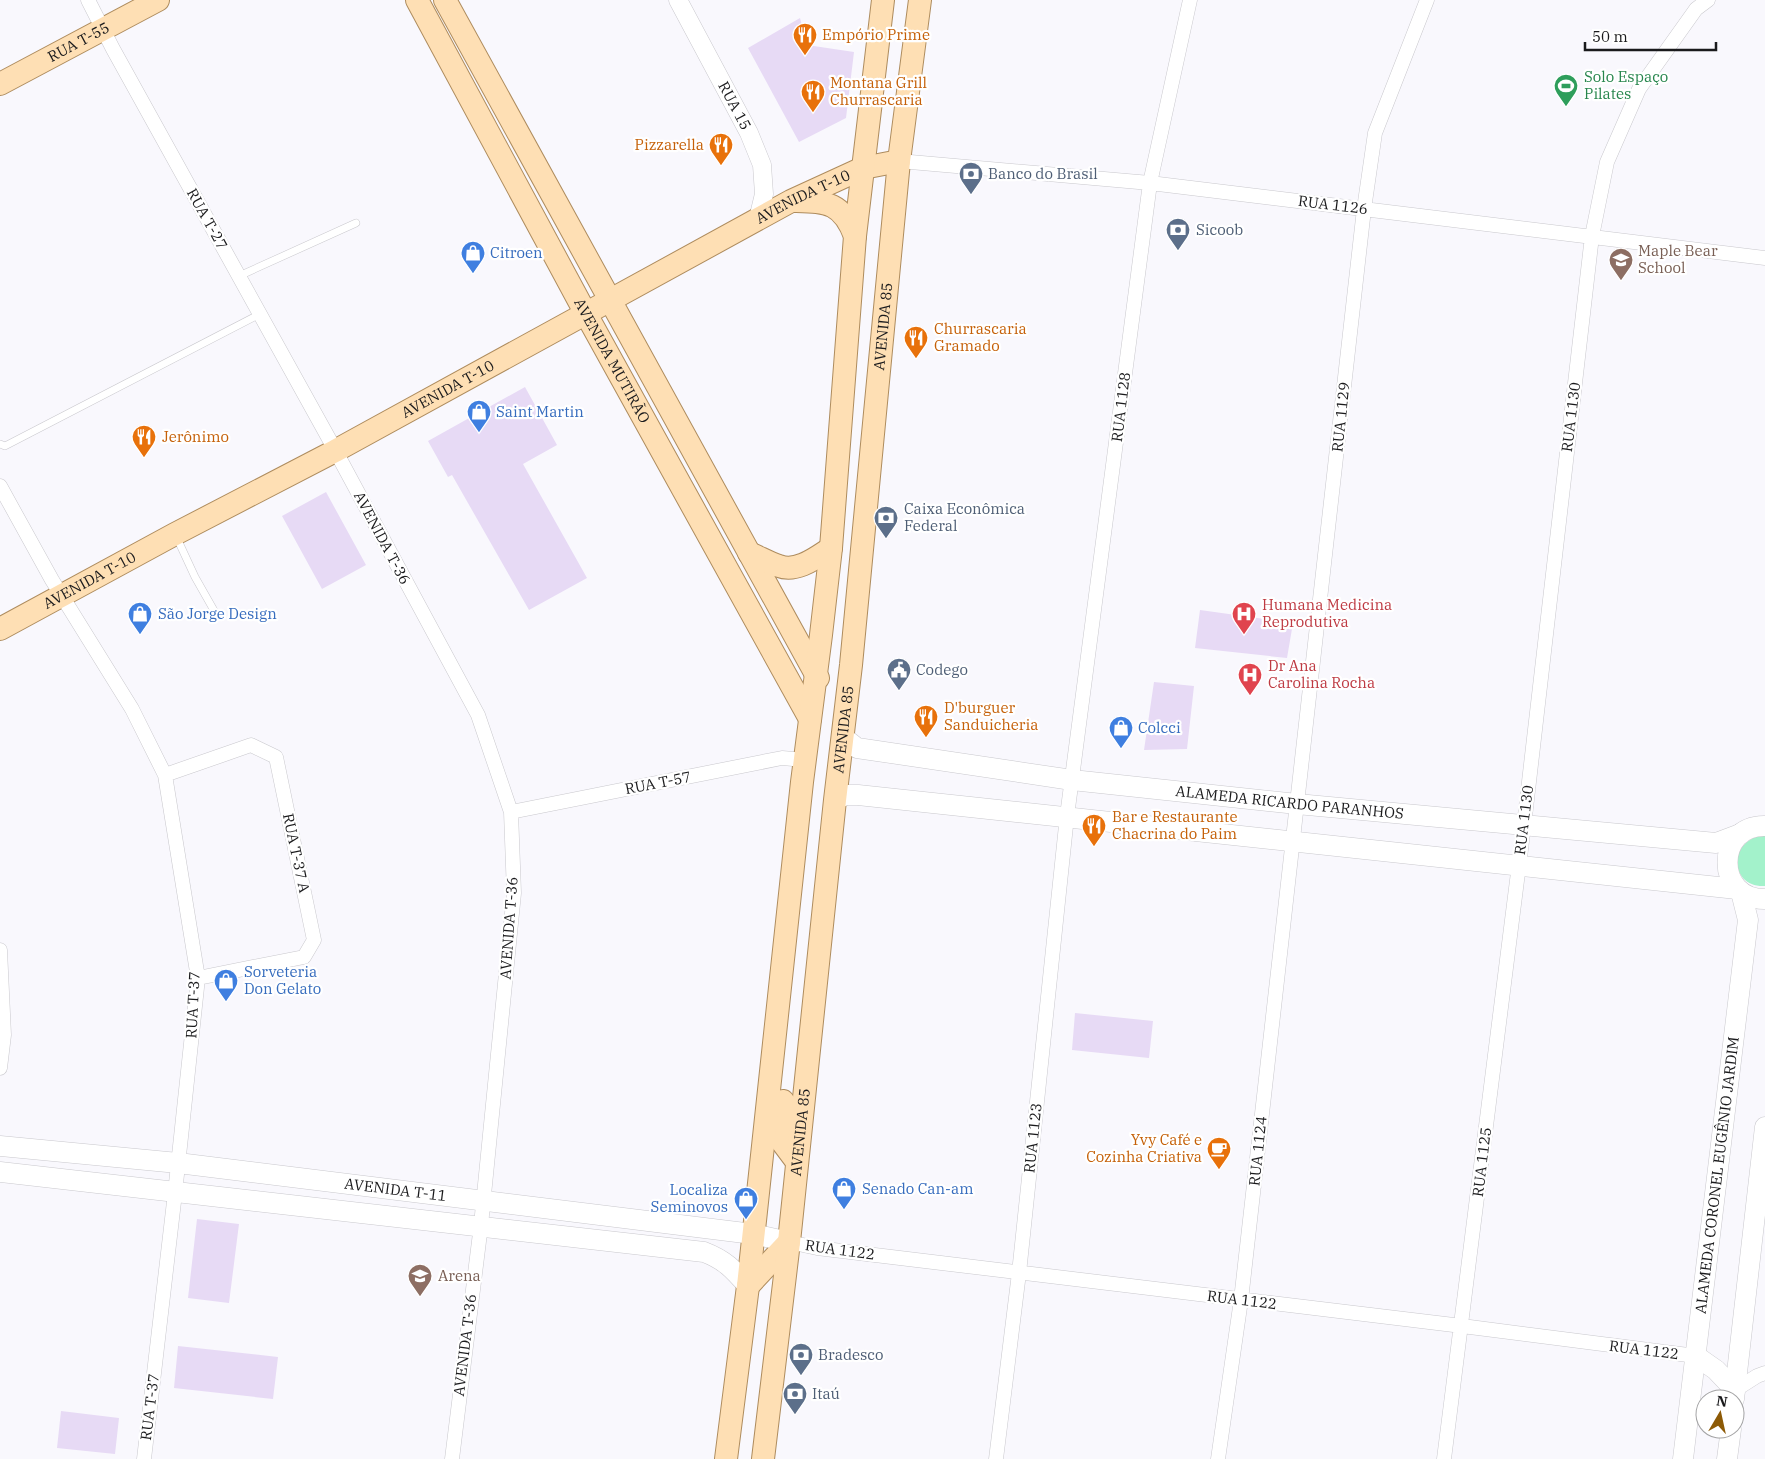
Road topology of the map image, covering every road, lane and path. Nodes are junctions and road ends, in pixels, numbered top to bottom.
1 (88, 0) edge
2 (158, 0) edge
3 (417, 0) edge
4 (445, 0) edge
5 (678, 0) edge
6 (883, 0) edge
7 (1190, 0) edge
8 (1427, 0) edge
9 (1708, 0) edge
10 (1691, 5) edge
11 (921, 6) edge
12 (104, 30) junction
13 (0, 84) edge
14 (899, 161) junction
15 (863, 168) junction
16 (1150, 183) junction
17 (792, 201) junction
18 (1364, 209) junction
19 (758, 219) junction
20 (356, 223) dead end
21 (855, 236) junction
22 (1592, 236) junction
23 (1765, 258) edge
24 (239, 276) junction
25 (610, 300) junction
26 (260, 314) junction
27 (586, 314) junction
28 (0, 444) edge
29 (331, 444) junction
30 (0, 486) edge
31 (175, 534) junction
32 (831, 548) junction
33 (749, 553) junction
34 (57, 588) junction
35 (216, 614) dead end
36 (0, 629) edge
37 (816, 674) junction
38 (810, 719) junction
39 (843, 737) junction
40 (805, 760) junction
41 (165, 775) junction
42 (1072, 780) junction
43 (836, 800) junction
44 (1297, 804) junction
45 (511, 812) junction
46 (1067, 816) junction
47 (1524, 825) junction
48 (1765, 826) edge
49 (1740, 834) junction
50 (1292, 842) junction
51 (1519, 865) junction
52 (1739, 890) junction
53 (1765, 899) edge
54 (0, 950) edge
55 (198, 978) junction
56 (0, 1068) edge
57 (1765, 1131) edge
58 (0, 1146) edge
59 (797, 1162) junction
60 (178, 1163) junction
61 (0, 1172) edge
62 (175, 1193) junction
63 (482, 1200) junction
64 (481, 1225) junction
65 (753, 1234) junction
66 (789, 1242) junction
67 (1018, 1273) junction
68 (748, 1286) junction
69 (1241, 1300) junction
70 (1462, 1326) junction
71 (1696, 1356) junction
72 (1765, 1373) edge
73 (1730, 1389) edge
74 (1736, 1389) edge
75 (1742, 1389) edge
76 (1730, 1439) edge
77 (144, 1459) edge
78 (452, 1459) edge
79 (726, 1459) edge
80 (763, 1459) edge
81 (996, 1459) edge
82 (1218, 1459) edge
83 (1444, 1459) edge
84 (1683, 1459) edge
85 (1728, 1459) edge

1 - 12 street, RUA T-27
2 - 12 main road, RUA T-55
3 - 27 main road, AVENIDA MUTIRÃO
4 - 25 main road, AVENIDA MUTIRÃO
5 - 19 street, RUA 15
6 - 15 main road
7 - 16 street, RUA 1128
8 - 18 street, RUA 1129
9 - 10 street, RUA 1130
10 - 22 street, RUA 1130
11 - 14 main road, AVENIDA 85
12 - 13 main road, RUA T-55
12 - 24 street, RUA T-27
14 - 15 main road, AVENIDA T-10
14 - 16 street, RUA 1126
14 - 39 main road, AVENIDA 85
15 - 17 main road, AVENIDA T-10
15 - 21 main road
16 - 18 street, RUA 1126
16 - 42 street, RUA 1128
17 - 19 main road, AVENIDA T-10
17 - 21 main road
18 - 22 street, RUA 1126
18 - 44 street, RUA 1129
19 - 25 main road, AVENIDA T-10
20 - 24 lane
21 - 32 main road
22 - 23 street, RUA 1126
22 - 47 street, RUA 1130
24 - 26 street, RUA T-27
25 - 27 main road, AVENIDA T-10
25 - 33 main road, AVENIDA MUTIRÃO
26 - 28 lane
26 - 29 street, RUA T-27
27 - 29 main road, AVENIDA T-10
27 - 38 main road, AVENIDA MUTIRÃO
29 - 31 main road, AVENIDA T-10
29 - 45 street, AVENIDA T-36
30 - 34 street, RUA T-37
31 - 34 main road, AVENIDA T-10
31 - 35 lane
32 - 33 main road
32 - 37 main road
33 - 37 main road, AVENIDA MUTIRÃO
34 - 36 main road, AVENIDA T-10
34 - 41 street, RUA T-37
37 - 38 main road
37 - 59 main road, AVENIDA MUTIRÃO
38 - 40 main road
39 - 42 main road, ALAMEDA RICARDO PARANHOS
39 - 43 main road, AVENIDA 85
40 - 45 street, RUA T-57
40 - 65 main road
41 - 55 street, RUA T-37
41 - 55 street, RUA T-37 A
42 - 44 main road, ALAMEDA RICARDO PARANHOS
42 - 46 street, RUA 1128
43 - 46 main road
43 - 59 main road, AVENIDA 85
44 - 47 main road, ALAMEDA RICARDO PARANHOS
44 - 50 street, RUA 1129
45 - 63 street, AVENIDA T-36
46 - 50 main road
46 - 67 street, RUA 1123
47 - 49 main road, ALAMEDA RICARDO PARANHOS
47 - 51 street, RUA 1130
48 - 49 main road, ALAMEDA RICARDO PARANHOS
49 - 52 main road, ALAMEDA CORONEL EUGÊNIO JARDIM
50 - 51 main road
50 - 69 street, RUA 1124
51 - 52 main road
51 - 70 street, RUA 1125
52 - 53 main road
52 - 71 main road, ALAMEDA CORONEL EUGÊNIO JARDIM
54 - 56 street
55 - 60 street, RUA T-37
57 - 74 main road
58 - 60 main road, AVENIDA T-11
59 - 66 main road, AVENIDA 85
60 - 62 street, RUA T-37
60 - 63 main road, AVENIDA T-11
61 - 62 main road, AVENIDA T-11
62 - 64 main road, AVENIDA T-11
62 - 77 street, RUA T-37
63 - 64 street, AVENIDA T-36
63 - 65 main road, AVENIDA T-11
64 - 68 main road, AVENIDA T-11
64 - 78 street, AVENIDA T-36
65 - 66 main road, AVENIDA T-11
65 - 68 main road
66 - 67 street, RUA 1122
66 - 68 main road
66 - 80 main road, AVENIDA 85
67 - 69 street, RUA 1122
67 - 81 street, RUA 1123
68 - 79 main road
69 - 70 street, RUA 1122
69 - 82 street, RUA 1124
70 - 71 street, RUA 1122
70 - 83 street, RUA 1125
71 - 73 main road
71 - 84 main road, ALAMEDA CORONEL EUGÊNIO JARDIM
72 - 75 street
76 - 85 main road

